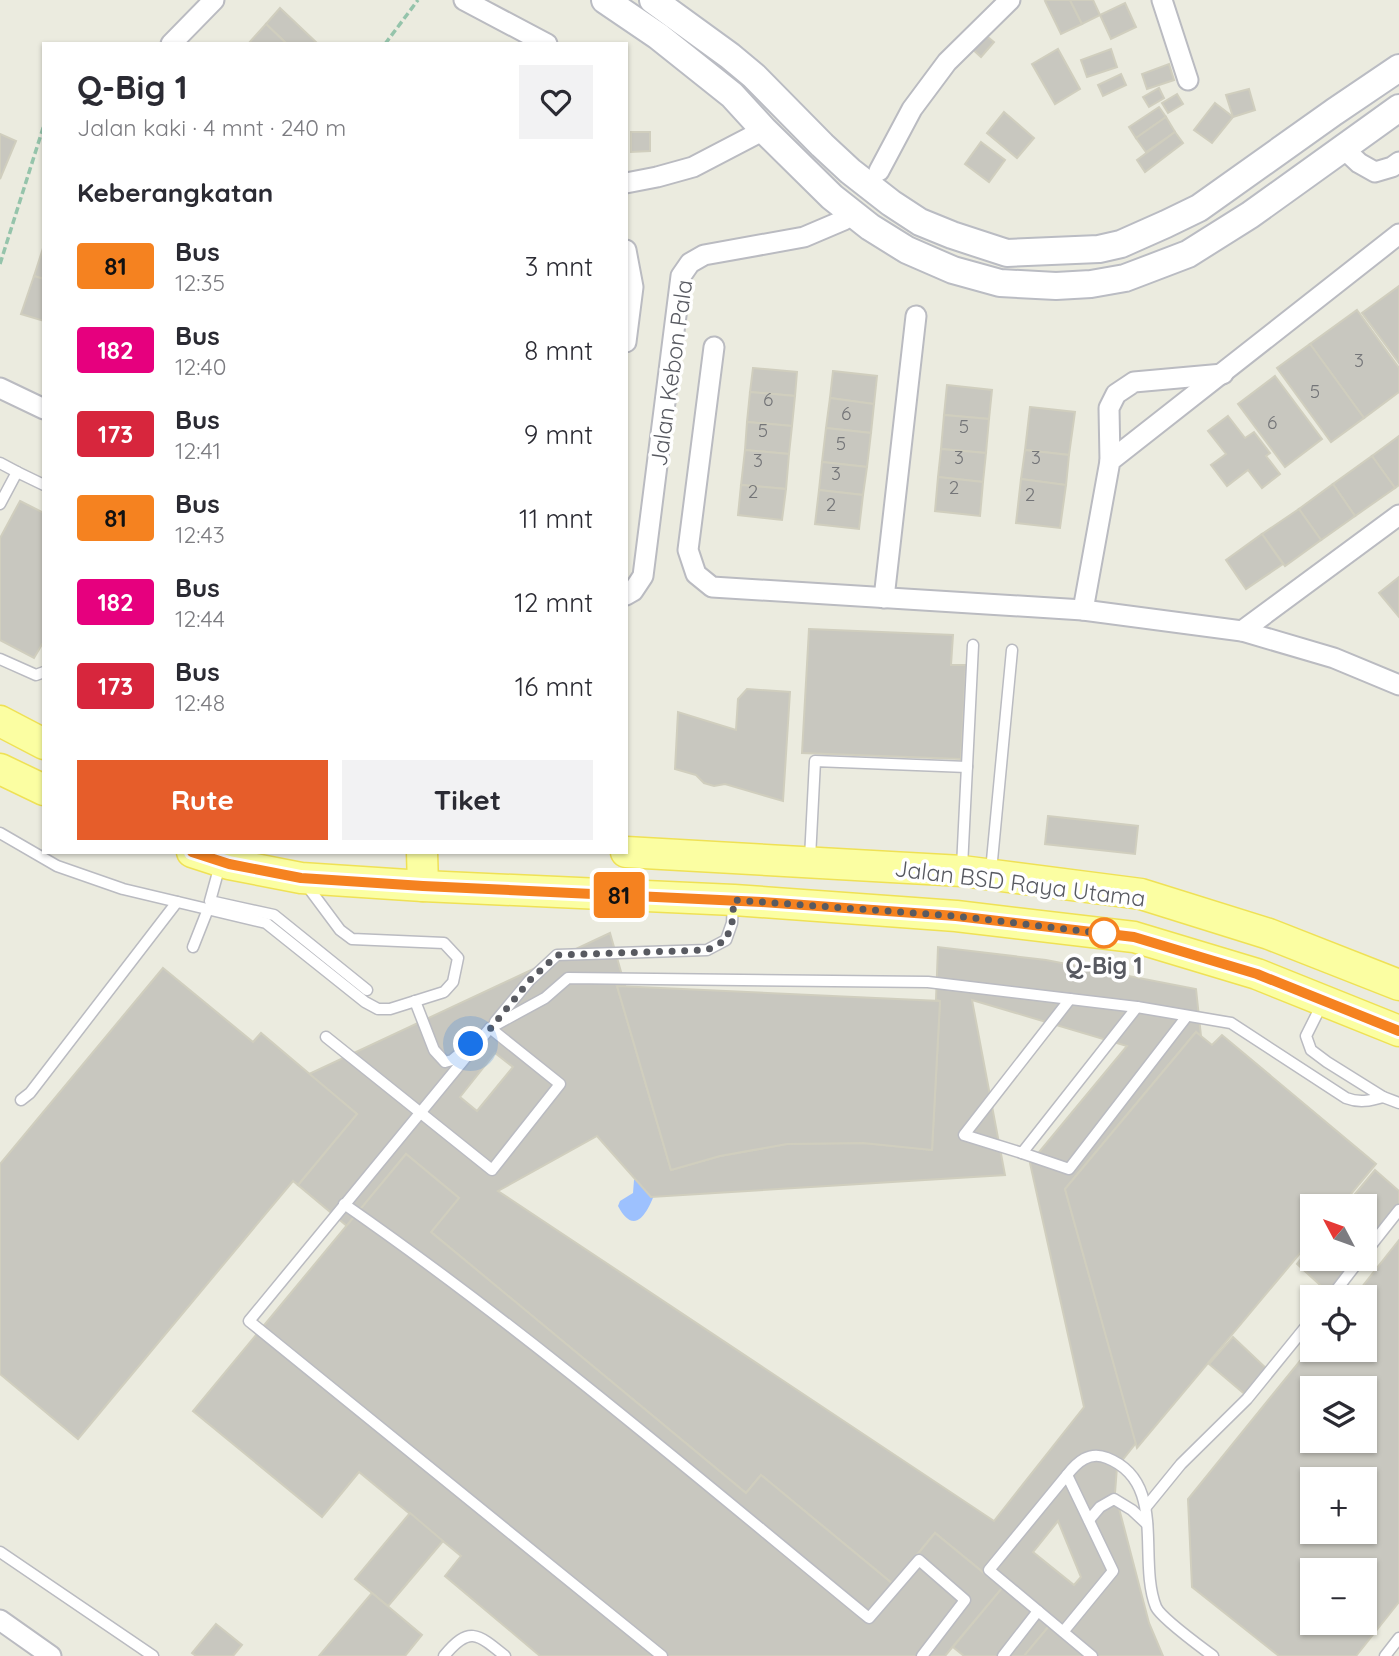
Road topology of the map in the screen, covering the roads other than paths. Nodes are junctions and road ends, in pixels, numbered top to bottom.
1 (214, 0) edge
2 (464, 0) edge
3 (605, 0) edge
4 (1010, 0) edge
5 (1163, 0) edge
6 (668, 4) edge
7 (173, 42) edge
8 (541, 42) edge
9 (1399, 68) edge
10 (1188, 80) dead end
11 (1399, 108) edge
12 (764, 130) junction
13 (1343, 148) junction
14 (1399, 162) edge
15 (880, 171) dead end
16 (628, 183) edge
17 (844, 220) dead end
18 (1399, 234) edge
19 (1007, 253) junction
20 (628, 261) edge
21 (1000, 283) junction
22 (916, 316) dead end
23 (628, 326) edge
24 (714, 347) dead end
25 (1223, 374) junction
26 (0, 388) edge
27 (42, 408) edge
28 (1110, 461) junction
29 (0, 463) edge
30 (17, 472) junction
31 (42, 484) edge
32 (0, 504) edge
33 (1399, 515) edge
34 (628, 594) edge
35 (884, 598) junction
36 (1083, 610) junction
37 (1242, 631) junction
38 (972, 645) dead end
39 (1012, 650) dead end
40 (0, 659) edge
41 (42, 673) edge
42 (1399, 685) edge
43 (0, 722) edge
44 (42, 743) edge
45 (967, 767) junction
46 (0, 769) edge
47 (42, 789) edge
48 (0, 833) edge
49 (628, 852) edge
50 (198, 854) edge
51 (422, 854) edge
52 (221, 861) junction
53 (810, 862) junction
54 (962, 871) junction
55 (991, 875) junction
56 (301, 878) junction
57 (423, 886) junction
58 (734, 900) junction
59 (177, 902) junction
60 (208, 909) junction
61 (193, 947) dead end
62 (1399, 985) edge
63 (367, 990) dead end
64 (1070, 999) junction
65 (415, 1001) junction
66 (1323, 1001) junction
67 (1137, 1007) junction
68 (1187, 1016) junction
69 (491, 1028) junction
70 (1399, 1031) edge
71 (326, 1037) dead end
72 (1383, 1097) junction
73 (21, 1100) dead end
74 (1399, 1103) edge
75 (420, 1112) junction
76 (1022, 1153) junction
77 (344, 1204) junction
78 (1399, 1210) edge
79 (1377, 1238) edge
80 (1351, 1271) edge
81 (1340, 1285) edge
82 (1300, 1334) edge
83 (1067, 1475) junction
84 (1146, 1507) junction
85 (1088, 1520) junction
86 (1147, 1524) junction
87 (0, 1552) edge
88 (1038, 1611) junction
89 (0, 1620) edge
90 (1063, 1632) junction
91 (1399, 1638) edge
92 (51, 1656) edge
93 (153, 1656) edge
94 (444, 1656) edge
95 (505, 1656) edge
96 (662, 1656) edge
97 (922, 1656) edge
98 (1003, 1656) edge
99 (1092, 1656) edge
100 (1213, 1656) edge
101 (1385, 1656) edge

1 - 7 street
2 - 8 street
3 - 12 street
4 - 15 street
5 - 10 street
6 - 19 street
9 - 19 street
11 - 13 street
12 - 16 street
12 - 21 street
13 - 14 street
13 - 21 street
17 - 34 street, Jalan Kebon Pala
18 - 25 street
19 - 21 street
20 - 23 street
22 - 35 street
24 - 35 street
25 - 28 street
25 - 28 street
26 - 27 street
28 - 36 street
29 - 30 lane
30 - 31 lane
30 - 32 lane
33 - 37 street
35 - 36 street
36 - 37 street
37 - 42 street
38 - 45 lane
39 - 55 lane
40 - 41 lane
43 - 44 main road
45 - 53 lane
45 - 54 lane
46 - 47 main road
48 - 59 lane
49 - 53 main road, Jalan BSD Raya Utama
50 - 52 main road, Jalan BSD Raya Utama
51 - 57 main road
52 - 56 main road, Jalan BSD Raya Utama
52 - 63 lane
53 - 54 main road, Jalan BSD Raya Utama
54 - 55 main road, Jalan BSD Raya Utama
55 - 62 main road, Jalan BSD Raya Utama
56 - 57 main road, Jalan BSD Raya Utama
56 - 65 lane
57 - 58 main road, Jalan BSD Raya Utama
58 - 66 main road, Jalan BSD Raya Utama
58 - 69 lane
59 - 60 lane
59 - 73 lane
60 - 61 lane
60 - 65 lane
64 - 67 lane
64 - 69 lane
64 - 76 lane
65 - 69 lane
66 - 70 main road, Jalan BSD Raya Utama
66 - 72 lane
67 - 68 lane
67 - 76 lane
68 - 72 lane
68 - 76 lane
69 - 75 lane
69 - 75 lane
71 - 75 lane
72 - 74 lane
75 - 77 lane
77 - 96 lane
77 - 97 lane
78 - 79 lane
80 - 81 lane
82 - 84 lane
83 - 84 lane
83 - 85 lane
83 - 88 lane
84 - 86 lane
85 - 86 lane
85 - 90 lane
86 - 100 lane
87 - 93 lane
88 - 90 lane
88 - 98 lane
89 - 92 street
90 - 99 lane
91 - 101 lane
94 - 95 lane

